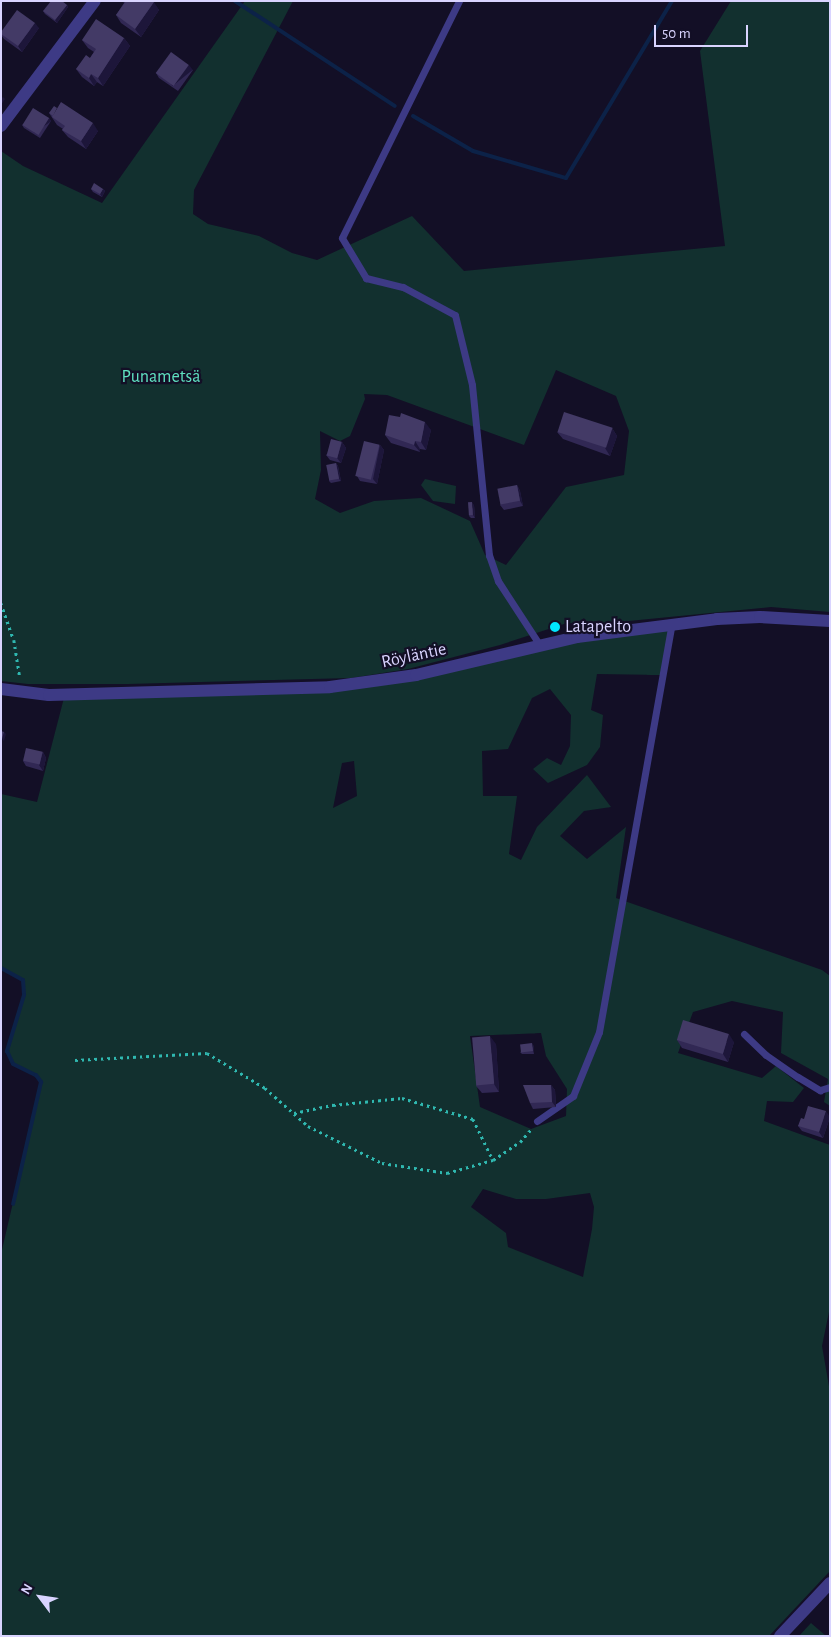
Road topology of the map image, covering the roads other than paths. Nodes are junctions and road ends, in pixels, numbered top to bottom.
1 (95, 1) edge
2 (459, 1) edge
3 (1, 126) edge
4 (830, 621) edge
5 (672, 624) junction
6 (539, 644) junction
7 (1, 689) edge
8 (744, 1034) dead end
9 (830, 1087) edge
10 (537, 1121) road end
11 (830, 1583) edge
12 (780, 1636) edge

1 - 3 street
2 - 6 lane
4 - 5 street, Röyläntie
5 - 6 street, Röyläntie
5 - 10 lane
6 - 7 street, Röyläntie
8 - 9 lane
11 - 12 street

